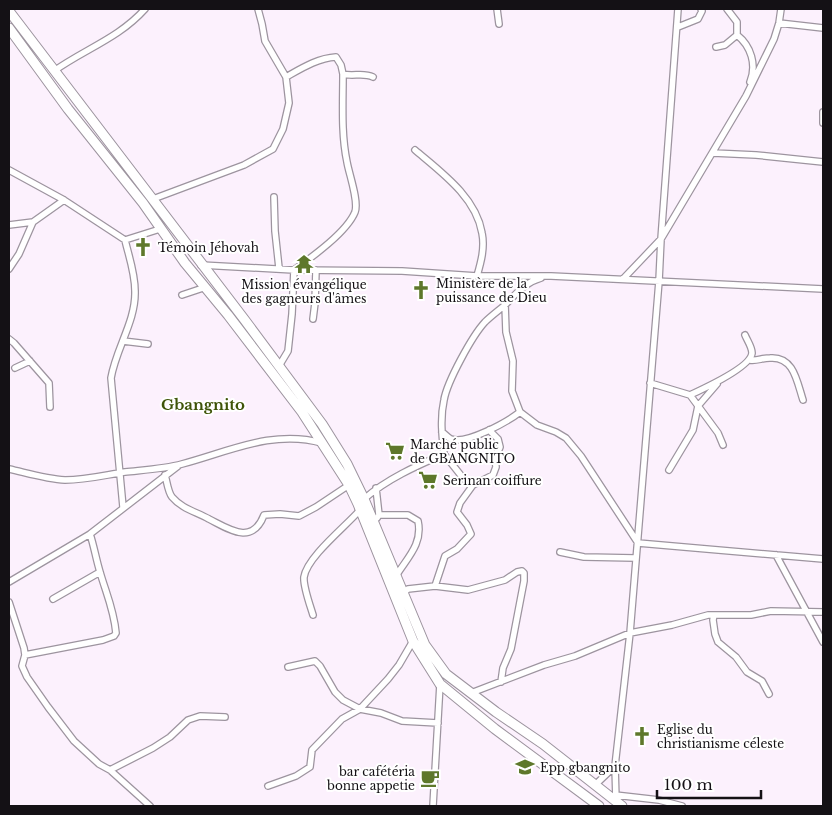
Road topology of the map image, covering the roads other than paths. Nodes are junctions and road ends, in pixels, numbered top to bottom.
1 (145, 9) edge
2 (258, 9) edge
3 (497, 9) edge
4 (678, 9) edge
5 (701, 9) edge
6 (727, 9) edge
7 (781, 9) edge
8 (9, 11) edge
9 (779, 23) junction
10 (499, 24) dead end
11 (678, 27) junction
12 (823, 28) edge
13 (9, 30) edge
14 (737, 35) junction
15 (716, 47) dead end
16 (767, 53) junction
17 (754, 66) junction
18 (54, 71) junction
19 (343, 74) junction
20 (373, 76) dead end
21 (286, 77) junction
22 (746, 96) junction
23 (823, 112) edge
24 (823, 123) edge
25 (415, 150) dead end
26 (713, 153) junction
27 (823, 162) edge
28 (9, 170) edge
29 (274, 197) dead end
30 (152, 199) junction
31 (64, 200) junction
32 (33, 222) junction
33 (9, 225) edge
34 (160, 229) junction
35 (661, 239) junction
36 (125, 240) junction
37 (201, 265) junction
38 (218, 267) junction
39 (279, 268) junction
40 (9, 269) edge
41 (294, 270) junction
42 (316, 270) junction
43 (478, 276) junction
44 (551, 276) junction
45 (212, 278) junction
46 (623, 279) junction
47 (660, 281) junction
48 (206, 286) junction
49 (823, 289) edge
50 (182, 295) dead end
51 (506, 304) junction
52 (313, 319) dead end
53 (744, 335) dead end
54 (9, 339) edge
55 (123, 340) junction
56 (148, 344) dead end
57 (750, 360) junction
58 (30, 361) junction
59 (280, 366) junction
60 (15, 368) dead end
61 (721, 380) junction
62 (650, 383) junction
63 (690, 395) junction
64 (803, 400) dead end
65 (698, 406) junction
66 (50, 407) dead end
67 (520, 412) junction
68 (489, 430) junction
69 (442, 431) junction
70 (322, 443) junction
71 (722, 445) dead end
72 (444, 454) junction
73 (180, 465) junction
74 (9, 469) edge
75 (669, 470) dead end
76 (120, 473) junction
77 (164, 475) junction
78 (349, 485) junction
79 (473, 485) junction
80 (376, 488) junction
81 (361, 501) junction
82 (123, 507) junction
83 (376, 519) junction
84 (90, 534) junction
85 (638, 543) junction
86 (560, 552) dead end
87 (776, 555) junction
88 (635, 558) junction
89 (823, 559) edge
90 (100, 572) junction
91 (396, 576) junction
92 (9, 582) edge
93 (435, 586) junction
94 (403, 593) junction
95 (53, 599) dead end
96 (9, 602) edge
97 (808, 612) junction
98 (823, 612) edge
99 (313, 615) dead end
100 (714, 615) junction
101 (630, 633) junction
102 (413, 641) junction
103 (823, 642) edge
104 (25, 655) junction
105 (288, 666) dead end
106 (501, 682) junction
107 (440, 684) junction
108 (471, 693) junction
109 (769, 694) dead end
110 (360, 709) junction
111 (225, 717) dead end
112 (438, 723) junction
113 (615, 766) junction
114 (110, 770) junction
115 (595, 785) junction
116 (268, 786) dead end
117 (618, 801) edge
118 (150, 806) edge
119 (433, 806) edge
120 (600, 806) edge
121 (682, 806) edge

1 - 18 street
2 - 21 street
3 - 10 street
4 - 11 street
5 - 11 street
6 - 14 street
7 - 9 street
8 - 18 main road
9 - 12 street
9 - 16 street
11 - 35 street
13 - 34 main road
14 - 15 street
14 - 17 street
16 - 17 street
16 - 22 street
17 - 22 street
18 - 30 main road
19 - 20 street
19 - 21 street
19 - 41 street
21 - 30 street
22 - 26 street
23 - 24 street
25 - 43 street
26 - 27 street
26 - 35 street
28 - 31 street
29 - 39 street
30 - 37 main road
31 - 32 street
31 - 36 street
32 - 33 street
32 - 40 street
34 - 36 street
34 - 48 main road
35 - 46 street
35 - 47 street
36 - 55 street
37 - 38 street
37 - 45 main road
38 - 39 street
38 - 45 street
39 - 41 street
41 - 42 street
41 - 59 street
42 - 43 street
42 - 52 street
43 - 44 street
44 - 46 street
44 - 51 street
45 - 59 main road
46 - 47 street
47 - 49 street
47 - 62 street
48 - 50 street
48 - 70 main road
51 - 67 street
51 - 69 street
53 - 57 street
54 - 58 street
55 - 56 street
55 - 76 street
57 - 61 street
57 - 64 street
58 - 60 street
58 - 66 street
59 - 81 main road
61 - 63 street
61 - 65 street
62 - 63 street
62 - 85 street
63 - 65 street
65 - 71 street
65 - 75 street
67 - 68 street
67 - 85 street
68 - 69 street
68 - 79 street
69 - 72 street
70 - 73 street
70 - 78 main road
72 - 79 street
72 - 80 street
73 - 76 street
73 - 77 street
74 - 76 street
76 - 82 street
77 - 78 street
77 - 82 street
78 - 81 main road
79 - 93 street
80 - 81 street
80 - 83 street
81 - 83 main road
81 - 99 street
81 - 102 main road
82 - 84 street
83 - 91 main road
83 - 91 street
84 - 90 street
84 - 92 street
85 - 87 street
85 - 88 street
86 - 88 street
87 - 89 street
87 - 97 street
88 - 101 street
90 - 95 street
90 - 104 street
91 - 94 main road
93 - 94 street
93 - 106 street
94 - 108 main road
96 - 104 street
97 - 98 street
97 - 100 street
97 - 103 street
100 - 101 street
100 - 109 street
101 - 106 street
101 - 113 street
102 - 107 main road
102 - 110 street
104 - 114 street
105 - 110 street
106 - 108 street
107 - 112 street
107 - 120 main road
108 - 115 main road
110 - 112 street
110 - 116 street
111 - 114 street
112 - 119 street
113 - 115 street
113 - 117 street
114 - 118 street
115 - 117 main road
117 - 121 street

